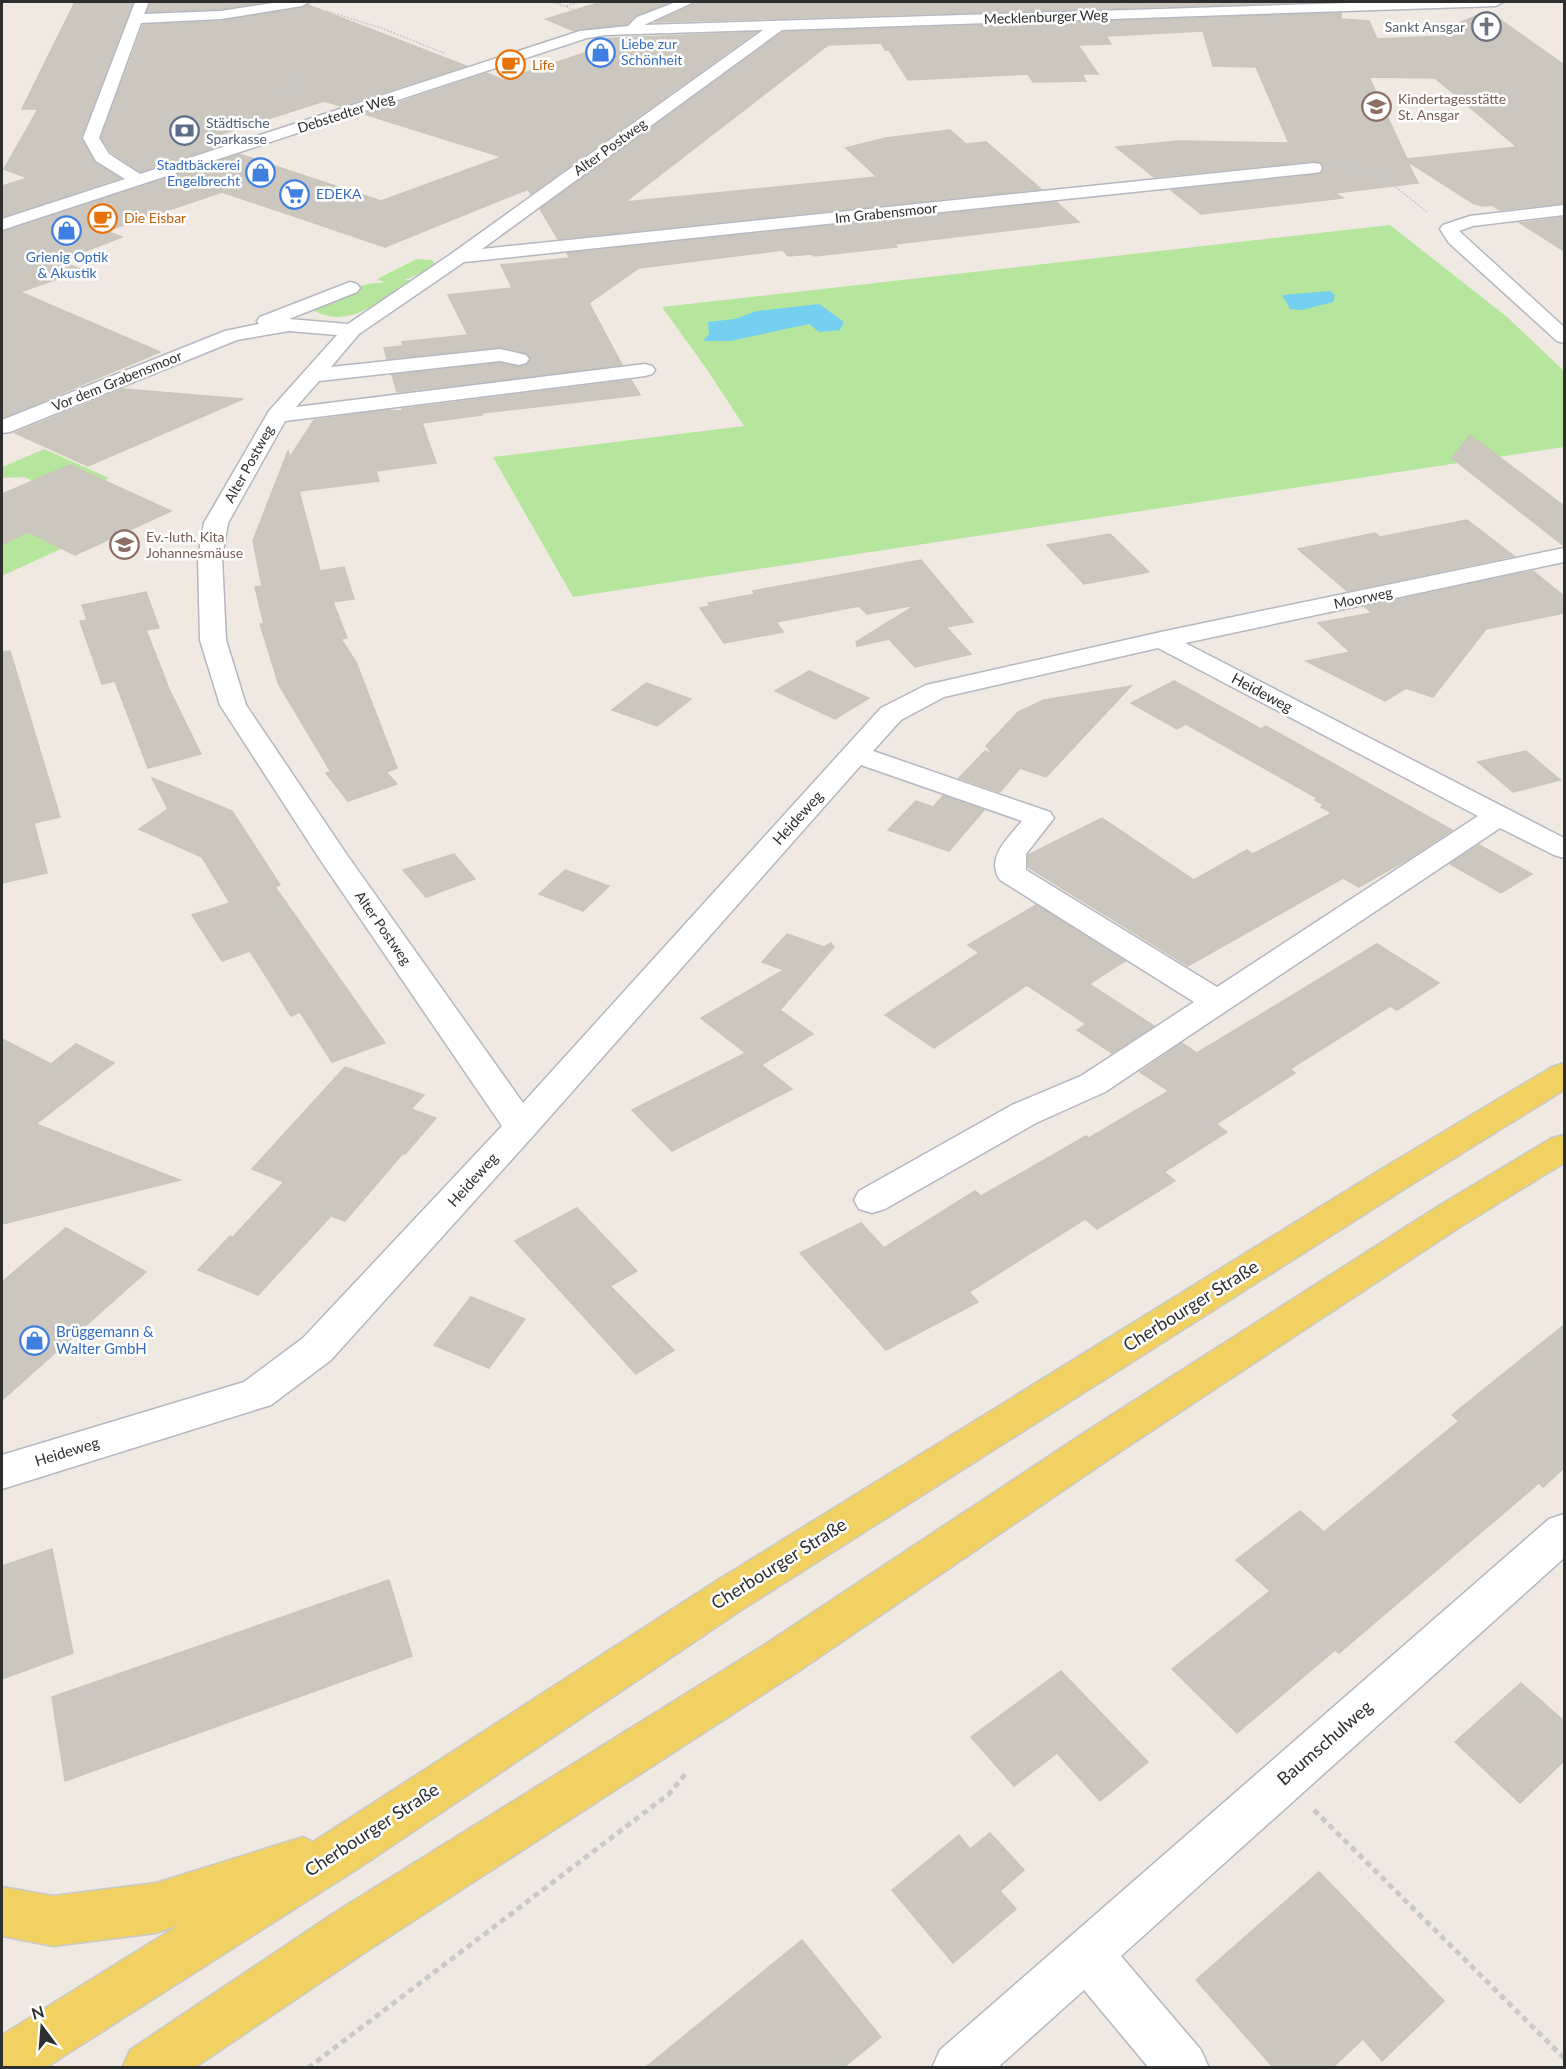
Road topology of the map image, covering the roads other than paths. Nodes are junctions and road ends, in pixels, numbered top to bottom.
1 (142, 2) edge
2 (299, 2) edge
3 (687, 2) edge
4 (1496, 2) edge
5 (1027, 3) edge
6 (1370, 4) edge
7 (1038, 17) junction
8 (136, 19) junction
9 (777, 27) junction
10 (631, 30) junction
11 (1314, 168) road end
12 (139, 181) junction
13 (1564, 210) edge
14 (2, 225) edge
15 (458, 258) junction
16 (350, 288) dead end
17 (352, 330) junction
18 (232, 335) junction
19 (1564, 337) edge
20 (519, 359) dead end
21 (645, 370) dead end
22 (314, 375) junction
23 (277, 416) junction
24 (2, 427) edge
25 (1564, 555) edge
26 (1161, 640) junction
27 (856, 754) junction
28 (1499, 815) junction
29 (1564, 849) edge
30 (1218, 1002) junction
31 (1564, 1075) edge
32 (521, 1127) junction
33 (1564, 1147) edge
34 (872, 1200) dead end
35 (2, 1472) edge
36 (1564, 1532) edge
37 (348, 1847) junction
38 (2, 1911) edge
39 (1086, 1954) junction
40 (2, 2065) edge
41 (148, 2067) edge
42 (958, 2067) edge
43 (1183, 2067) edge

1 - 8 street
2 - 8 street
3 - 10 street, Debstedter Weg
4 - 6 street, Mecklenburger Weg
5 - 7 street
6 - 7 street, Mecklenburger Weg
7 - 9 street, Mecklenburger Weg
8 - 12 street
9 - 10 street, Mecklenburger Weg
9 - 15 street, Alter Postweg
10 - 12 street, Debstedter Weg
11 - 15 street, Im Grabensmoor
12 - 14 street, Debstedter Weg
13 - 19 street
15 - 17 street, Alter Postweg
16 - 18 street, Vor dem Grabensmoor
17 - 18 street, Vor dem Grabensmoor
17 - 22 street, Alter Postweg
18 - 24 street, Vor dem Grabensmoor
20 - 22 street
21 - 23 street
22 - 23 street, Alter Postweg
23 - 32 street, Alter Postweg
25 - 26 street, Moorweg
26 - 27 street, Heideweg
26 - 28 street, Heideweg
27 - 30 street
27 - 32 street, Heideweg
28 - 29 street, Heideweg
28 - 30 street
30 - 34 street
31 - 37 main road, Cherbourger Straße
32 - 35 street, Heideweg
33 - 41 main road
36 - 39 street, Baumschulweg
37 - 38 main road
37 - 40 main road, Cherbourger Straße
39 - 42 street, Baumschulweg
39 - 43 street

